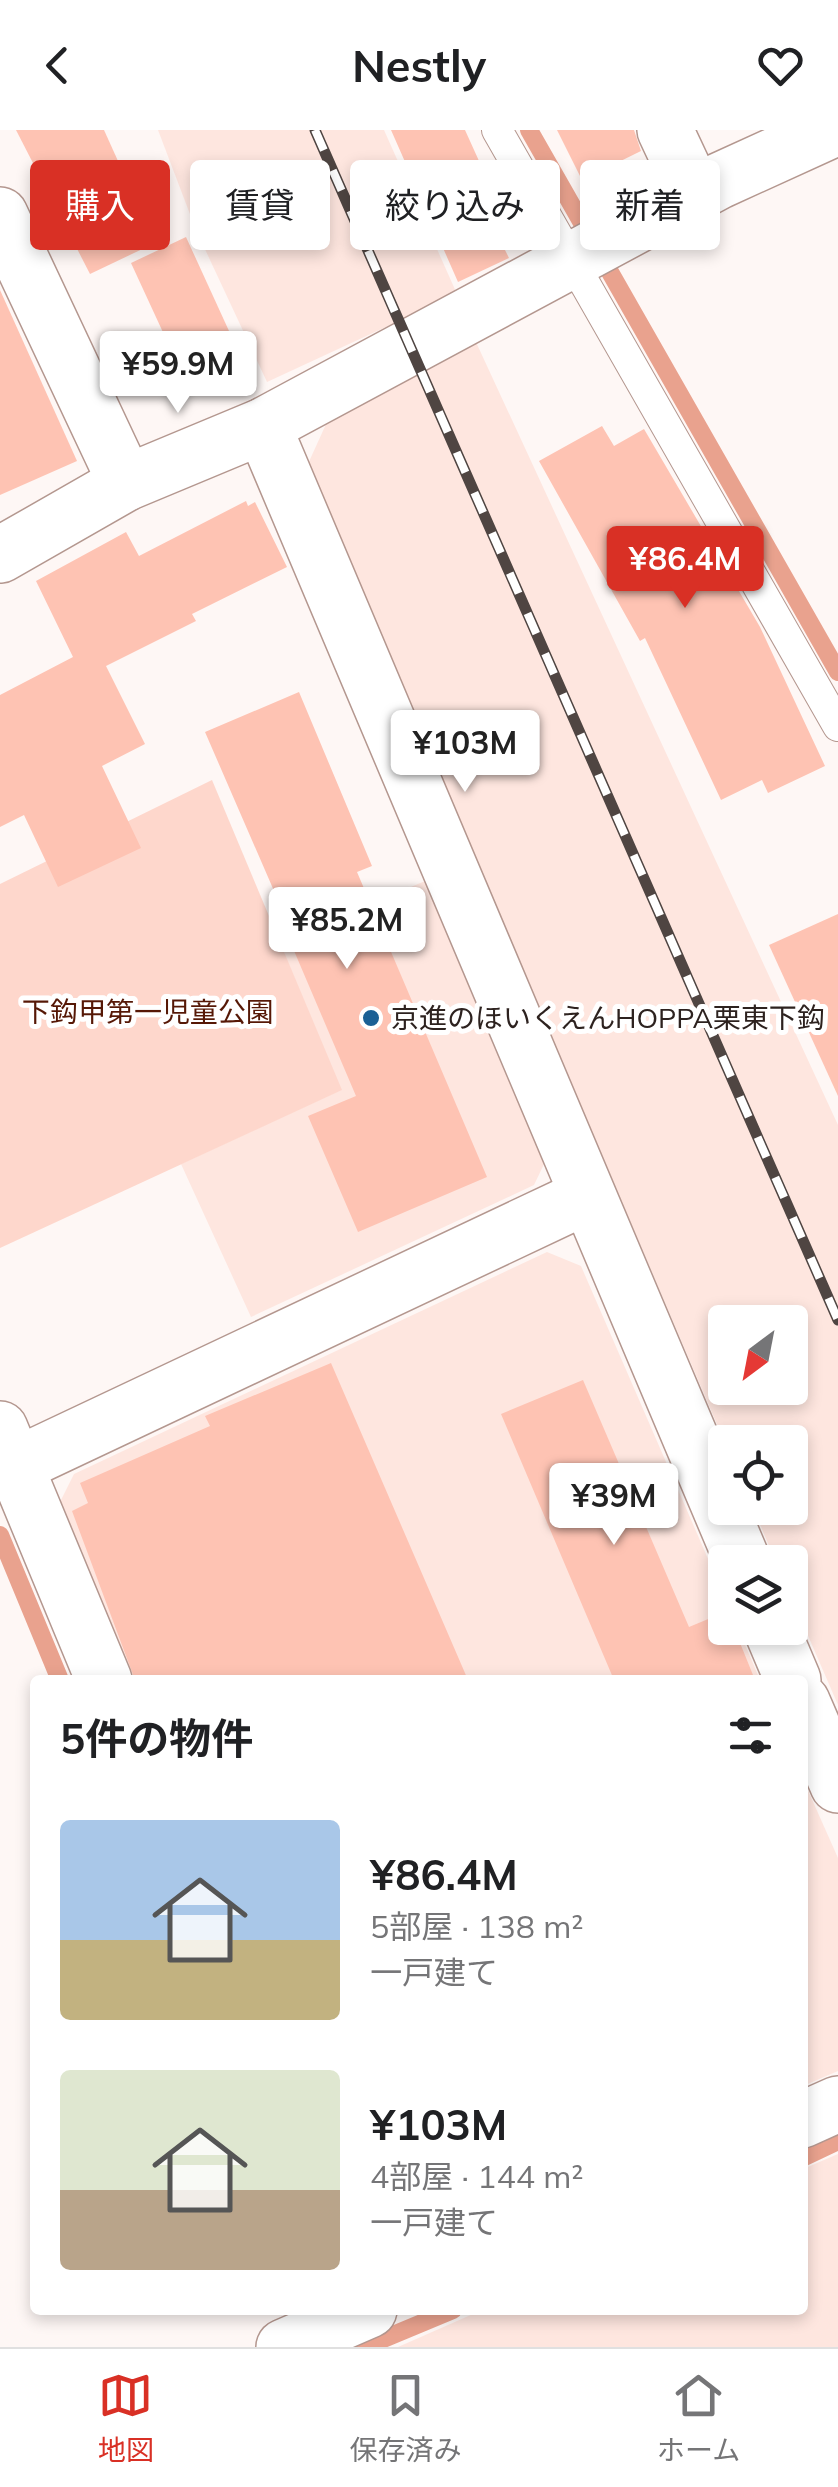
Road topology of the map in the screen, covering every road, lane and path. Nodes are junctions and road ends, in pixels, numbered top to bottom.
1 (497, 130) edge
2 (665, 130) edge
3 (831, 130) edge
4 (680, 160) edge
5 (720, 183) edge
6 (0, 215) edge
7 (594, 250) edge
8 (587, 254) junction
9 (264, 426) junction
10 (126, 484) junction
11 (0, 555) edge
12 (838, 726) edge
13 (588, 1196) junction
14 (5, 1456) edge
15 (736, 1545) edge
16 (778, 1645) edge
17 (102, 1675) edge
18 (791, 1675) edge
19 (808, 1716) edge
20 (838, 1785) edge
21 (838, 2104) edge
22 (808, 2117) edge
23 (356, 2315) edge
24 (284, 2347) edge

1 - 8 lane
2 - 4 street
3 - 5 street
6 - 10 street
7 - 8 street
8 - 9 street
8 - 12 lane
9 - 10 street
9 - 13 street
10 - 11 street
13 - 14 street
13 - 15 street
14 - 17 street
16 - 18 street
19 - 20 street
21 - 22 street
23 - 24 street

